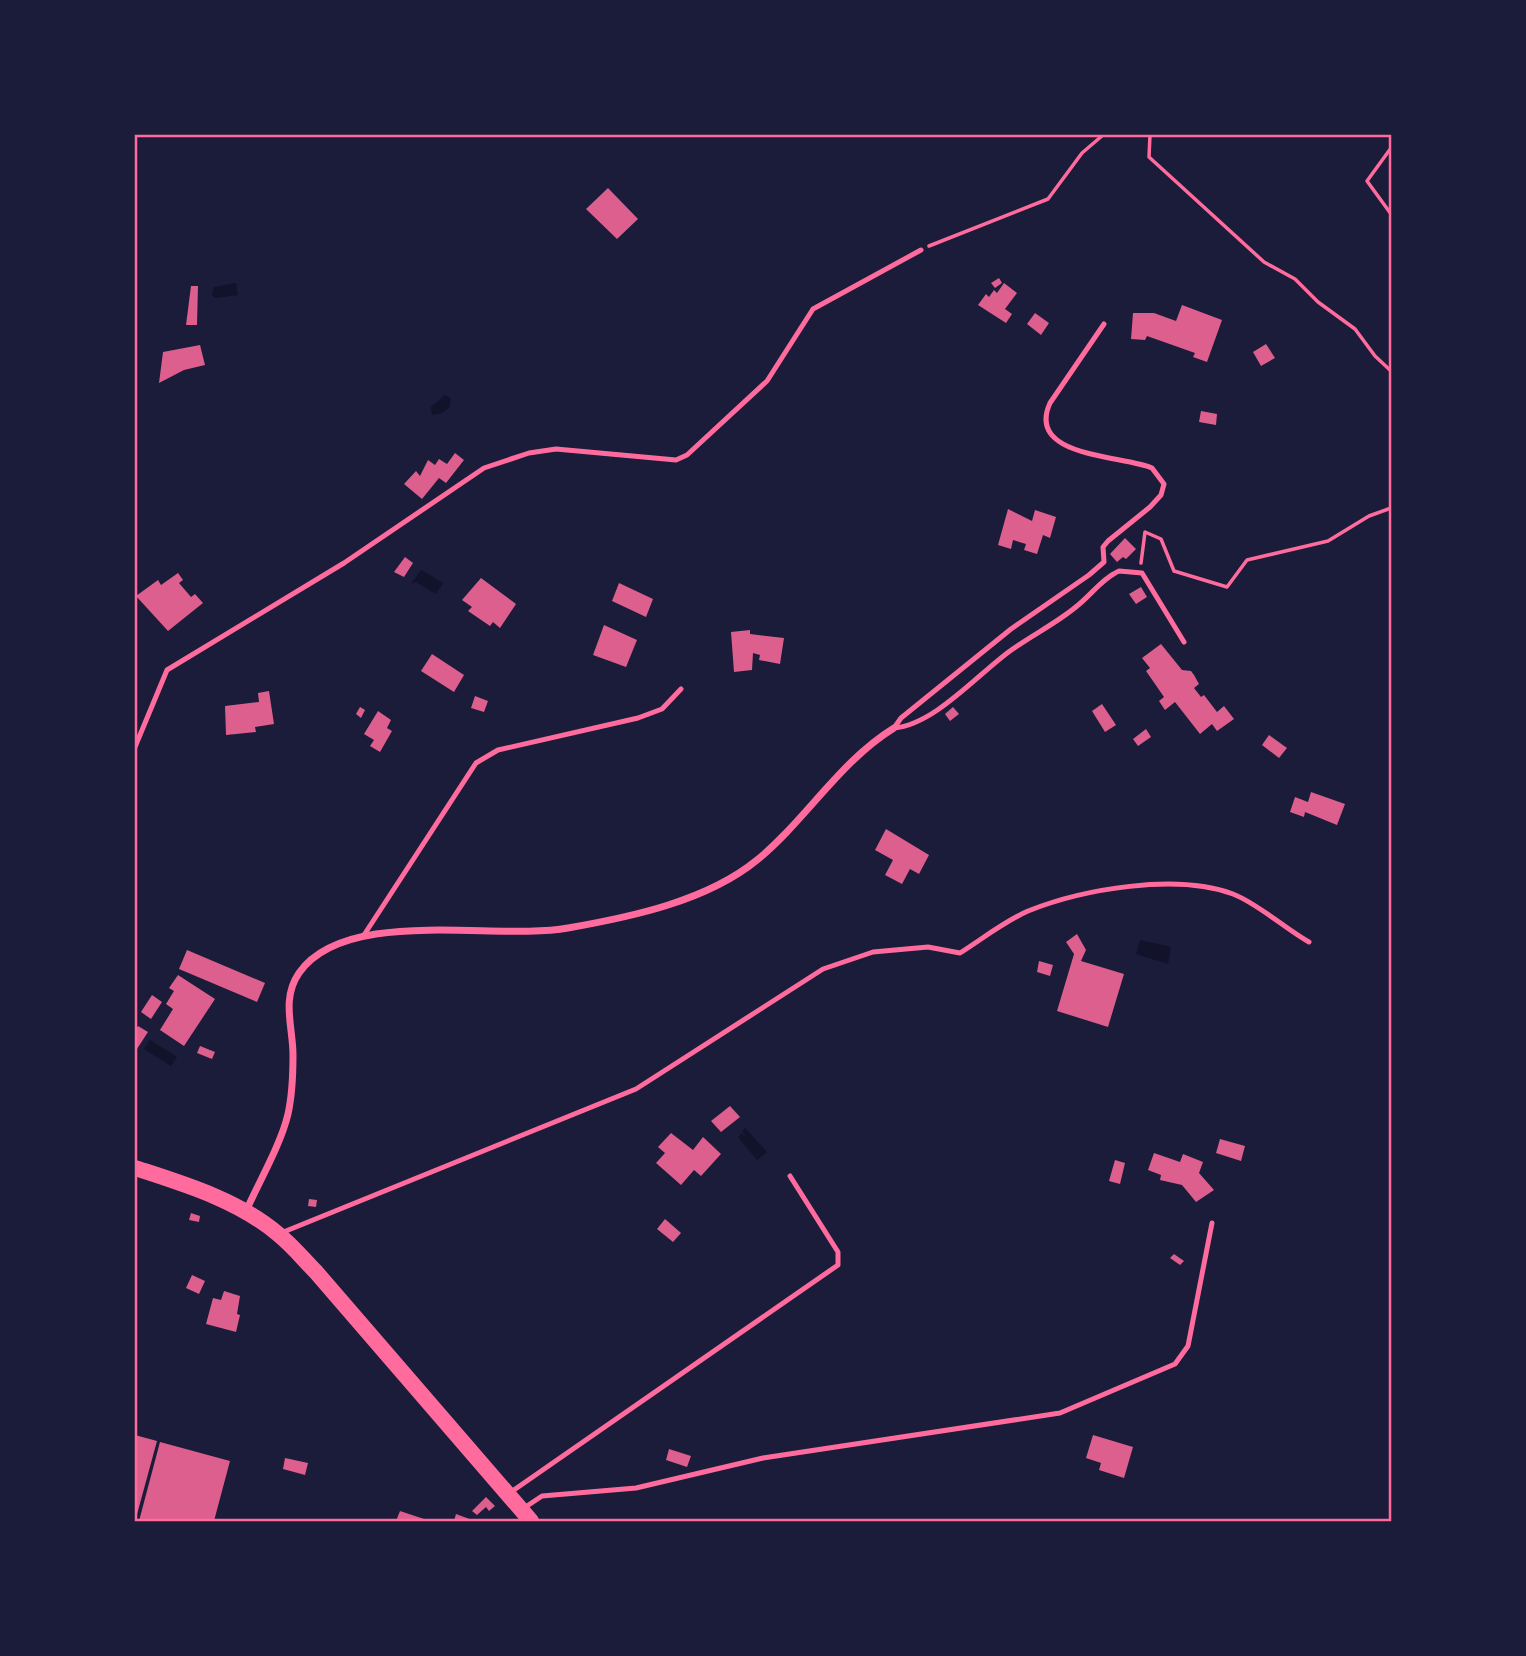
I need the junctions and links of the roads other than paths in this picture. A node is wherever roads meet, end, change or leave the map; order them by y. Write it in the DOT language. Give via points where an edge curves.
graph roads {
  1 [pos="921,250"];
  2 [pos="1104,324"];
  3 [pos="1184,642"];
  4 [pos="681,689"];
  5 [pos="894,728"];
  6 [pos="135,747"];
  7 [pos="364,935"];
  8 [pos="1309,942"];
  9 [pos="135,1168"];
  10 [pos="790,1177"];
  11 [pos="246,1212"];
  12 [pos="1212,1223"];
  13 [pos="278,1234"];
  14 [pos="508,1494"];
  15 [pos="527,1516"];
  1 -- 6 [label="lane" via="813,309 767,381 687,455 676,460 556,449 484,468 344,563 167,670"];
  2 -- 5 [label="lane" via="1050,403 1047,426 1051,436 1069,448 1152,468 1164,484 1161,495 1108,541 1103,547 1104,562 959,668"];
  3 -- 5 [label="lane" via="1140,572 1124,570 950,699 909,727"];
  4 -- 7 [label="lane" via="662,709 498,750 476,763"];
  5 -- 7 [label="street" via="858,756 758,859 716,885 646,909 566,928"];
  7 -- 11 [label="street" via="317,955 295,982 288,1000 293,1055 288,1114"];
  8 -- 13 [label="lane" via="1236,895 1212,887 1156,886 1090,892 1027,911 960,953 928,947 873,952 823,969 636,1089"];
  9 -- 11 [label="main road" via="190,1186"];
  10 -- 14 [label="lane" via="838,1252 838,1265"];
  11 -- 13 [label="main road"];
  12 -- 15 [label="lane" via="1188,1346 1175,1364 1060,1413 764,1458 636,1488 542,1496"];
  13 -- 14 [label="main road" via="317,1272"];
  14 -- 15 [label="main road"];
}
